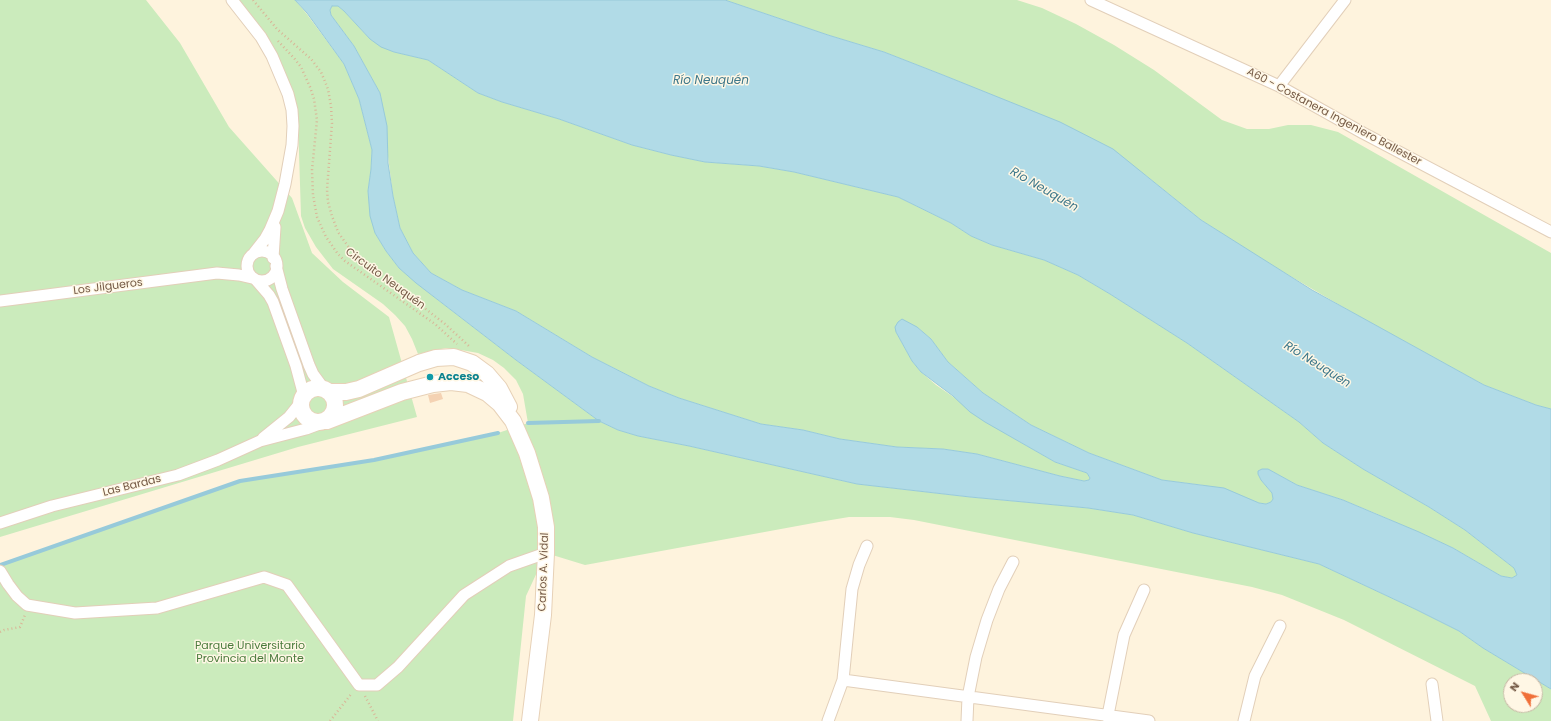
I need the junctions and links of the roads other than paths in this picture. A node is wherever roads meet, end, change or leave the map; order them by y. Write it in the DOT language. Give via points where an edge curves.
graph roads {
  1 [pos="232,0"];
  2 [pos="1091,0"];
  3 [pos="1345,0"];
  4 [pos="1279,86"];
  5 [pos="278,210"];
  6 [pos="1551,232"];
  7 [pos="252,255"];
  8 [pos="275,262"];
  9 [pos="217,273"];
  10 [pos="254,279"];
  11 [pos="0,301"];
  12 [pos="327,390"];
  13 [pos="302,399"];
  14 [pos="324,422"];
  15 [pos="516,427"];
  16 [pos="260,441"];
  17 [pos="0,523"];
  18 [pos="867,546"];
  19 [pos="546,552"];
  20 [pos="1012,562"];
  21 [pos="0,571"];
  22 [pos="1144,590"];
  23 [pos="1280,626"];
  24 [pos="843,680"];
  25 [pos="1432,684"];
  26 [pos="968,697"];
  27 [pos="1108,718"];
  28 [pos="530,721"];
  29 [pos="828,721"];
  30 [pos="967,721"];
  31 [pos="1149,721"];
  32 [pos="1244,721"];
  33 [pos="1437,721"];
  1 -- 5 [label="street" via="272,56 292,110 290,157"];
  2 -- 4 [label="street, A60 - Costanera Ingeniero Ballester"];
  3 -- 4 [label="street"];
  4 -- 6 [label="street, A60 - Costanera Ingeniero Ballester"];
  5 -- 7 [label="street, Los Jilgueros" via="266,239"];
  5 -- 8 [label="street" via="273,240"];
  7 -- 8 [label="street" via="266,252"];
  7 -- 9 [label="street, Los Jilgueros" via="233,268"];
  7 -- 10 [label="street" via="247,266 249,274"];
  8 -- 10 [label="street" via="270,279"];
  8 -- 12 [label="street" via="309,365 313,374"];
  9 -- 10 [label="street, Los Jilgueros"];
  9 -- 11 [label="street, Los Jilgueros"];
  10 -- 13 [label="street" via="269,294 273,302 296,366"];
  12 -- 13 [label="street" via="312,389"];
  12 -- 14 [label="street" via="333,396 336,407 331,417"];
  12 -- 15 [label="street" via="346,392 359,389 405,368 436,358 454,357 472,364 494,381 508,403"];
  13 -- 14 [label="street" via="302,413 306,418 316,423"];
  13 -- 16 [label="street, Las Bardas" via="290,417"];
  14 -- 15 [label="street" via="408,390 451,382 468,384 488,393 505,410"];
  14 -- 16 [label="street, Las Bardas"];
  15 -- 19 [label="street, Carlos A. Vidal" via="525,446 541,498 545,519"];
  16 -- 17 [label="street, Las Bardas" via="178,474 52,506"];
  18 -- 24 [label="street" via="852,589"];
  19 -- 21 [label="street" via="510,566 464,595 392,672 376,685 359,685 286,585 264,577 157,608 75,613 27,605 17,596"];
  19 -- 28 [label="street, Carlos A. Vidal" via="543,615"];
  20 -- 26 [label="street" via="987,620"];
  22 -- 27 [label="street" via="1124,635"];
  23 -- 32 [label="street" via="1255,676"];
  24 -- 26 [label="street"];
  24 -- 29 [label="street"];
  25 -- 33 [label="street"];
  26 -- 27 [label="street"];
  26 -- 30 [label="street"];
  27 -- 31 [label="street"];
}
